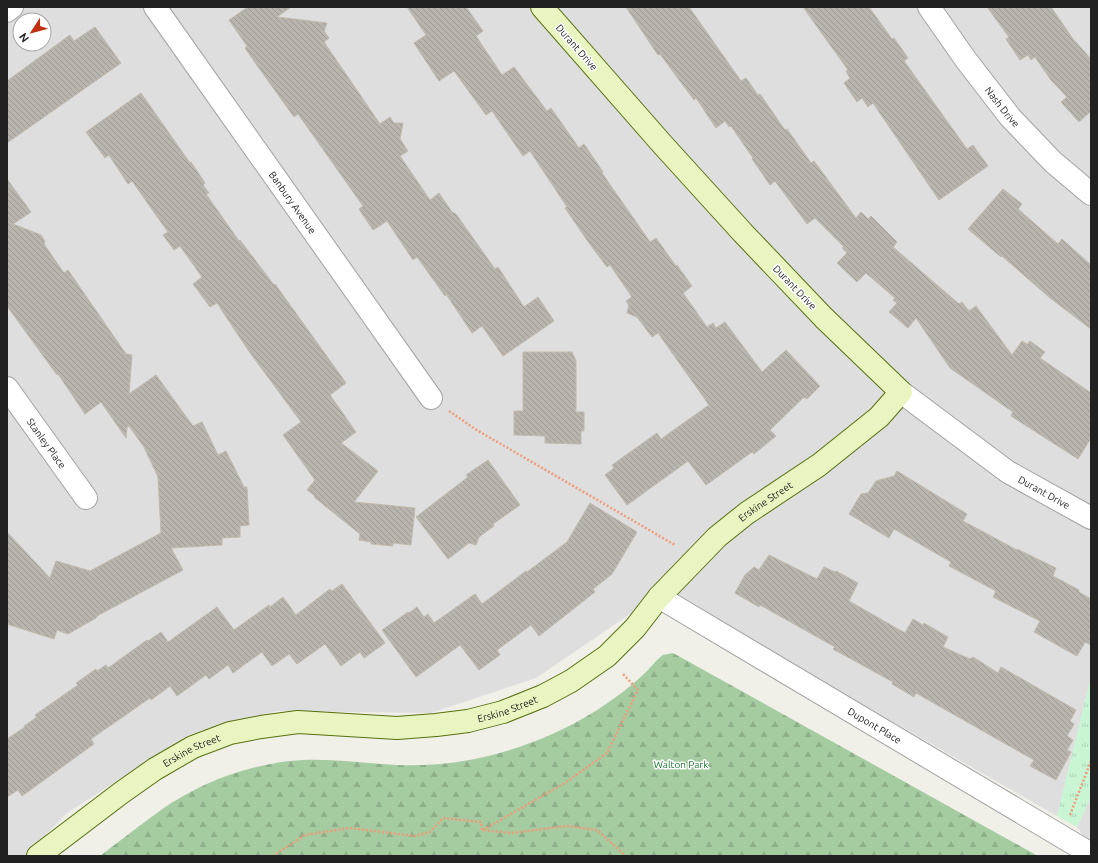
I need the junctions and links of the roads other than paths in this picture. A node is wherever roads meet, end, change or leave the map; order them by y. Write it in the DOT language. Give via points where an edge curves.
graph roads {
  1 [pos="12,7"];
  2 [pos="154,7"];
  3 [pos="542,7"];
  4 [pos="929,7"];
  5 [pos="7,11"];
  6 [pos="1091,194"];
  7 [pos="7,388"];
  8 [pos="901,392"];
  9 [pos="431,398"];
  10 [pos="86,498"];
  11 [pos="1091,518"];
  12 [pos="659,596"];
  13 [pos="1091,854"];
  14 [pos="38,856"];
  1 -- 5 [label="street"];
  2 -- 9 [label="street, Banbury Avenue"];
  3 -- 8 [label="street, Durant Drive" via="743,233 824,318"];
  4 -- 6 [label="street, Nash Drive" via="1010,117 1053,162"];
  7 -- 10 [label="street, Stanley Place"];
  8 -- 11 [label="street, Durant Drive" via="1008,472"];
  8 -- 12 [label="street, Erskine Street" via="879,417 820,465 747,513 717,537"];
  12 -- 13 [label="street, Dupont Place"];
  12 -- 14 [label="street, Erskine Street" via="635,628 607,656 571,681 543,696 503,712 468,721 436,725 396,728 298,722 230,733 193,747 155,769"];
}
